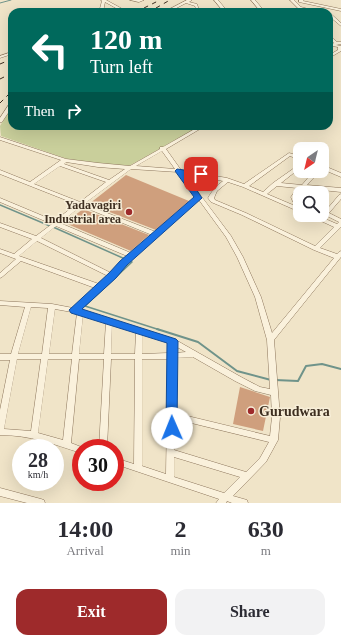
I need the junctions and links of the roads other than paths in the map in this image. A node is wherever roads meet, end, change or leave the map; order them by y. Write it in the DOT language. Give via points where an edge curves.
graph roads {
  1 [pos="132,0"];
  2 [pos="142,0"];
  3 [pos="190,0"];
  4 [pos="216,0"];
  5 [pos="253,0"];
  6 [pos="293,0"];
  7 [pos="301,0"];
  8 [pos="104,1"];
  9 [pos="186,2"];
  10 [pos="118,8"];
  11 [pos="175,8"];
  12 [pos="198,8"];
  13 [pos="223,8"];
  14 [pos="260,8"];
  15 [pos="300,8"];
  16 [pos="341,10"];
  17 [pos="333,18"];
  18 [pos="341,25"];
  19 [pos="333,44"];
  20 [pos="341,46"];
  21 [pos="333,55"];
  22 [pos="8,110"];
  23 [pos="0,121"];
  24 [pos="196,130"];
  25 [pos="0,138"];
  26 [pos="162,148"];
  27 [pos="293,155"];
  28 [pos="63,162"];
  29 [pos="129,168"];
  30 [pos="329,170"];
  31 [pos="179,171"];
  32 [pos="293,171"];
  33 [pos="0,172"];
  34 [pos="341,175"];
  35 [pos="310,178"];
  36 [pos="227,180"];
  37 [pos="110,182"];
  38 [pos="30,184"];
  39 [pos="275,184"];
  40 [pos="245,186"];
  41 [pos="293,186"];
  42 [pos="303,186"];
  43 [pos="341,190"];
  44 [pos="329,191"];
  45 [pos="263,194"];
  46 [pos="341,196"];
  47 [pos="0,200"];
  48 [pos="200,200"];
  49 [pos="212,200"];
  50 [pos="80,204"];
  51 [pos="293,207"];
  52 [pos="329,209"];
  53 [pos="329,217"];
  54 [pos="329,221"];
  55 [pos="55,224"];
  56 [pos="340,224"];
  57 [pos="0,225"];
  58 [pos="156,234"];
  59 [pos="37,239"];
  60 [pos="316,249"];
  61 [pos="0,251"];
  62 [pos="339,255"];
  63 [pos="18,257"];
  64 [pos="131,257"];
  65 [pos="0,276"];
  66 [pos="112,276"];
  67 [pos="100,287"];
  68 [pos="0,303"];
  69 [pos="29,304"];
  70 [pos="52,306"];
  71 [pos="77,310"];
  72 [pos="109,321"];
  73 [pos="139,331"];
  74 [pos="270,340"];
  75 [pos="172,341"];
  76 [pos="195,354"];
  77 [pos="76,356"];
  78 [pos="107,356"];
  79 [pos="139,356"];
  80 [pos="172,356"];
  81 [pos="0,357"];
  82 [pos="14,357"];
  83 [pos="44,357"];
  84 [pos="274,389"];
  85 [pos="171,415"];
  86 [pos="0,431"];
  87 [pos="34,434"];
  88 [pos="102,439"];
  89 [pos="274,440"];
  90 [pos="67,445"];
  91 [pos="72,447"];
  92 [pos="172,452"];
  93 [pos="124,464"];
  94 [pos="138,468"];
  95 [pos="247,476"];
  96 [pos="170,479"];
  97 [pos="0,492"];
  98 [pos="222,500"];
  99 [pos="41,503"];
  100 [pos="244,503"];
  1 -- 2 [label="street"];
  3 -- 9 [label="street"];
  4 -- 13 [label="street"];
  5 -- 14 [label="street"];
  6 -- 7 [label="street"];
  6 -- 15 [label="street"];
  7 -- 16 [label="street"];
  8 -- 10 [label="street"];
  9 -- 11 [label="street"];
  9 -- 12 [label="street"];
  17 -- 18 [label="street"];
  19 -- 20 [label="street"];
  20 -- 21 [label="street" via="338,53"];
  22 -- 23 [label="street"];
  24 -- 26 [label="street"];
  25 -- 28 [label="street"];
  26 -- 29 [label="street"];
  26 -- 31 [label="street"];
  27 -- 40 [label="street" via="289,154"];
  28 -- 29 [label="street"];
  28 -- 37 [label="street"];
  28 -- 38 [label="street"];
  29 -- 31 [label="street"];
  29 -- 37 [label="street"];
  30 -- 34 [label="street"];
  31 -- 36 [label="street"];
  31 -- 48 [label="street"];
  32 -- 39 [label="street"];
  33 -- 38 [label="street"];
  35 -- 42 [label="street"];
  36 -- 40 [label="street"];
  36 -- 49 [label="street" via="216,189"];
  37 -- 50 [label="street"];
  38 -- 50 [label="street"];
  39 -- 41 [label="street"];
  39 -- 45 [label="street"];
  40 -- 45 [label="street"];
  43 -- 44 [label="street"];
  45 -- 51 [label="street"];
  46 -- 52 [label="street"];
  47 -- 55 [label="street"];
  48 -- 49 [label="street"];
  48 -- 58 [label="street"];
  48 -- 74 [label="street" via="229,237 240,257 258,297"];
  49 -- 60 [label="street"];
  50 -- 55 [label="street"];
  50 -- 58 [label="street"];
  53 -- 56 [label="street"];
  54 -- 56 [label="street"];
  55 -- 59 [label="street"];
  55 -- 64 [label="street"];
  56 -- 60 [label="street"];
  57 -- 59 [label="street"];
  58 -- 64 [label="street"];
  59 -- 63 [label="street"];
  59 -- 66 [label="street"];
  60 -- 62 [label="street"];
  61 -- 63 [label="street"];
  62 -- 74 [label="street"];
  63 -- 65 [label="street"];
  63 -- 67 [label="street"];
  64 -- 66 [label="street"];
  66 -- 67 [label="street"];
  67 -- 71 [label="street"];
  68 -- 69 [label="street"];
  69 -- 70 [label="street"];
  69 -- 82 [label="street"];
  70 -- 71 [label="street"];
  70 -- 83 [label="street"];
  71 -- 72 [label="street"];
  71 -- 77 [label="street"];
  72 -- 73 [label="street"];
  72 -- 78 [label="street"];
  73 -- 75 [label="street"];
  73 -- 79 [label="street"];
  74 -- 84 [label="street"];
  75 -- 76 [label="street"];
  75 -- 80 [label="street"];
  76 -- 80 [label="street"];
  76 -- 84 [label="street" via="252,386"];
  77 -- 78 [label="street"];
  77 -- 83 [label="street"];
  77 -- 90 [label="street"];
  78 -- 79 [label="street"];
  78 -- 88 [label="street"];
  79 -- 80 [label="street"];
  79 -- 94 [label="street"];
  80 -- 85 [label="street"];
  81 -- 82 [label="street"];
  82 -- 83 [label="street"];
  82 -- 86 [label="street"];
  83 -- 87 [label="street"];
  84 -- 89 [label="street"];
  85 -- 89 [label="street"];
  85 -- 92 [label="street"];
  86 -- 87 [label="street"];
  87 -- 90 [label="street"];
  89 -- 95 [label="street" via="263,460"];
  90 -- 91 [label="street"];
  92 -- 95 [label="street"];
  92 -- 96 [label="street"];
  93 -- 94 [label="street"];
  94 -- 96 [label="street"];
  95 -- 98 [label="street"];
  96 -- 98 [label="street"];
  97 -- 99 [label="street"];
  98 -- 100 [label="street"];
}
